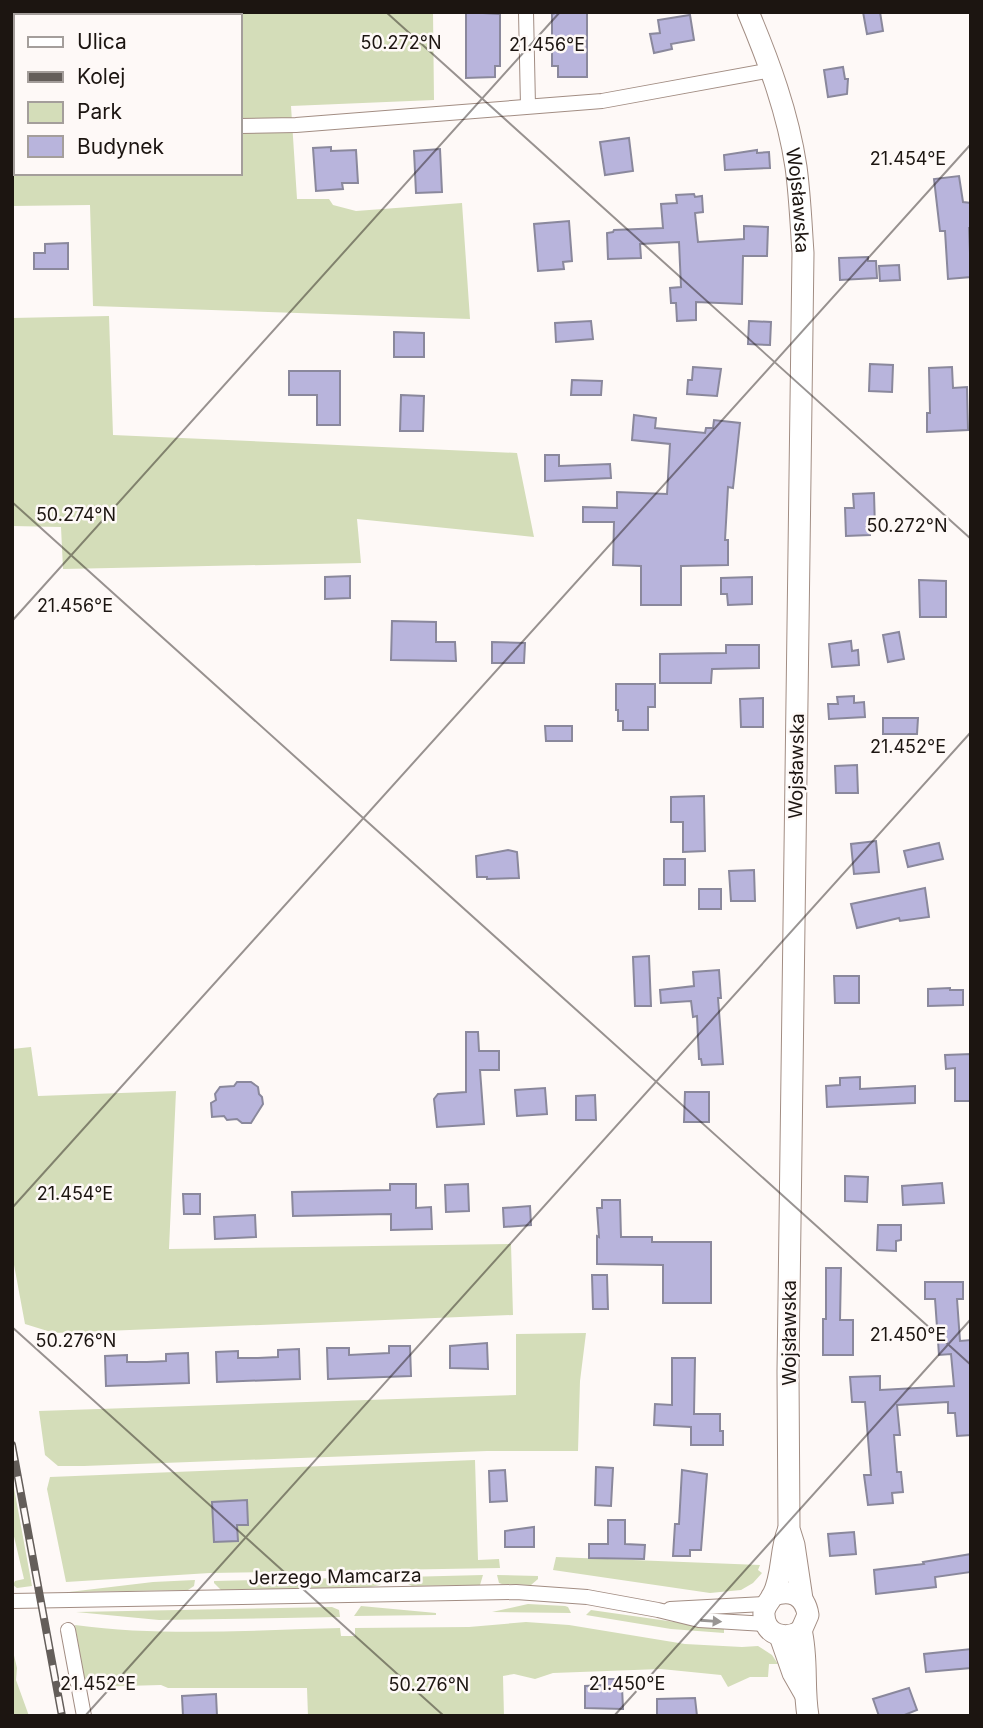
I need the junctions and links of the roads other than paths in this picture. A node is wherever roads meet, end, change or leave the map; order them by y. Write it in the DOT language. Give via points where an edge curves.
graph roads {
  1 [pos="526,12"];
  2 [pos="748,12"];
  3 [pos="771,69"];
  4 [pos="528,106"];
  5 [pos="242,126"];
  6 [pos="789,1529"];
  7 [pos="802,1599"];
  8 [pos="12,1601"];
  9 [pos="771,1615"];
  10 [pos="68,1630"];
  11 [pos="801,1630"];
  12 [pos="804,1694"];
  13 [pos="84,1716"];
  14 [pos="808,1716"];
  1 -- 4 [label="street"];
  2 -- 3 [label="street, Wojsławska"];
  3 -- 4 [label="street" via="602,101"];
  3 -- 6 [label="street, Wojsławska" via="796,164 803,253"];
  4 -- 5 [label="street"];
  6 -- 7 [label="street, Wojsławska"];
  6 -- 9 [label="street, Wojsławska"];
  7 -- 9 [label="street" via="781,1593"];
  7 -- 11 [label="street" via="808,1615"];
  8 -- 9 [label="street, Jerzego Mamcarza" via="516,1592 658,1610"];
  9 -- 11 [label="street" via="793,1635"];
  9 -- 12 [label="street"];
  10 -- 13 [label="street"];
  11 -- 12 [label="street"];
  12 -- 14 [label="street"];
}
